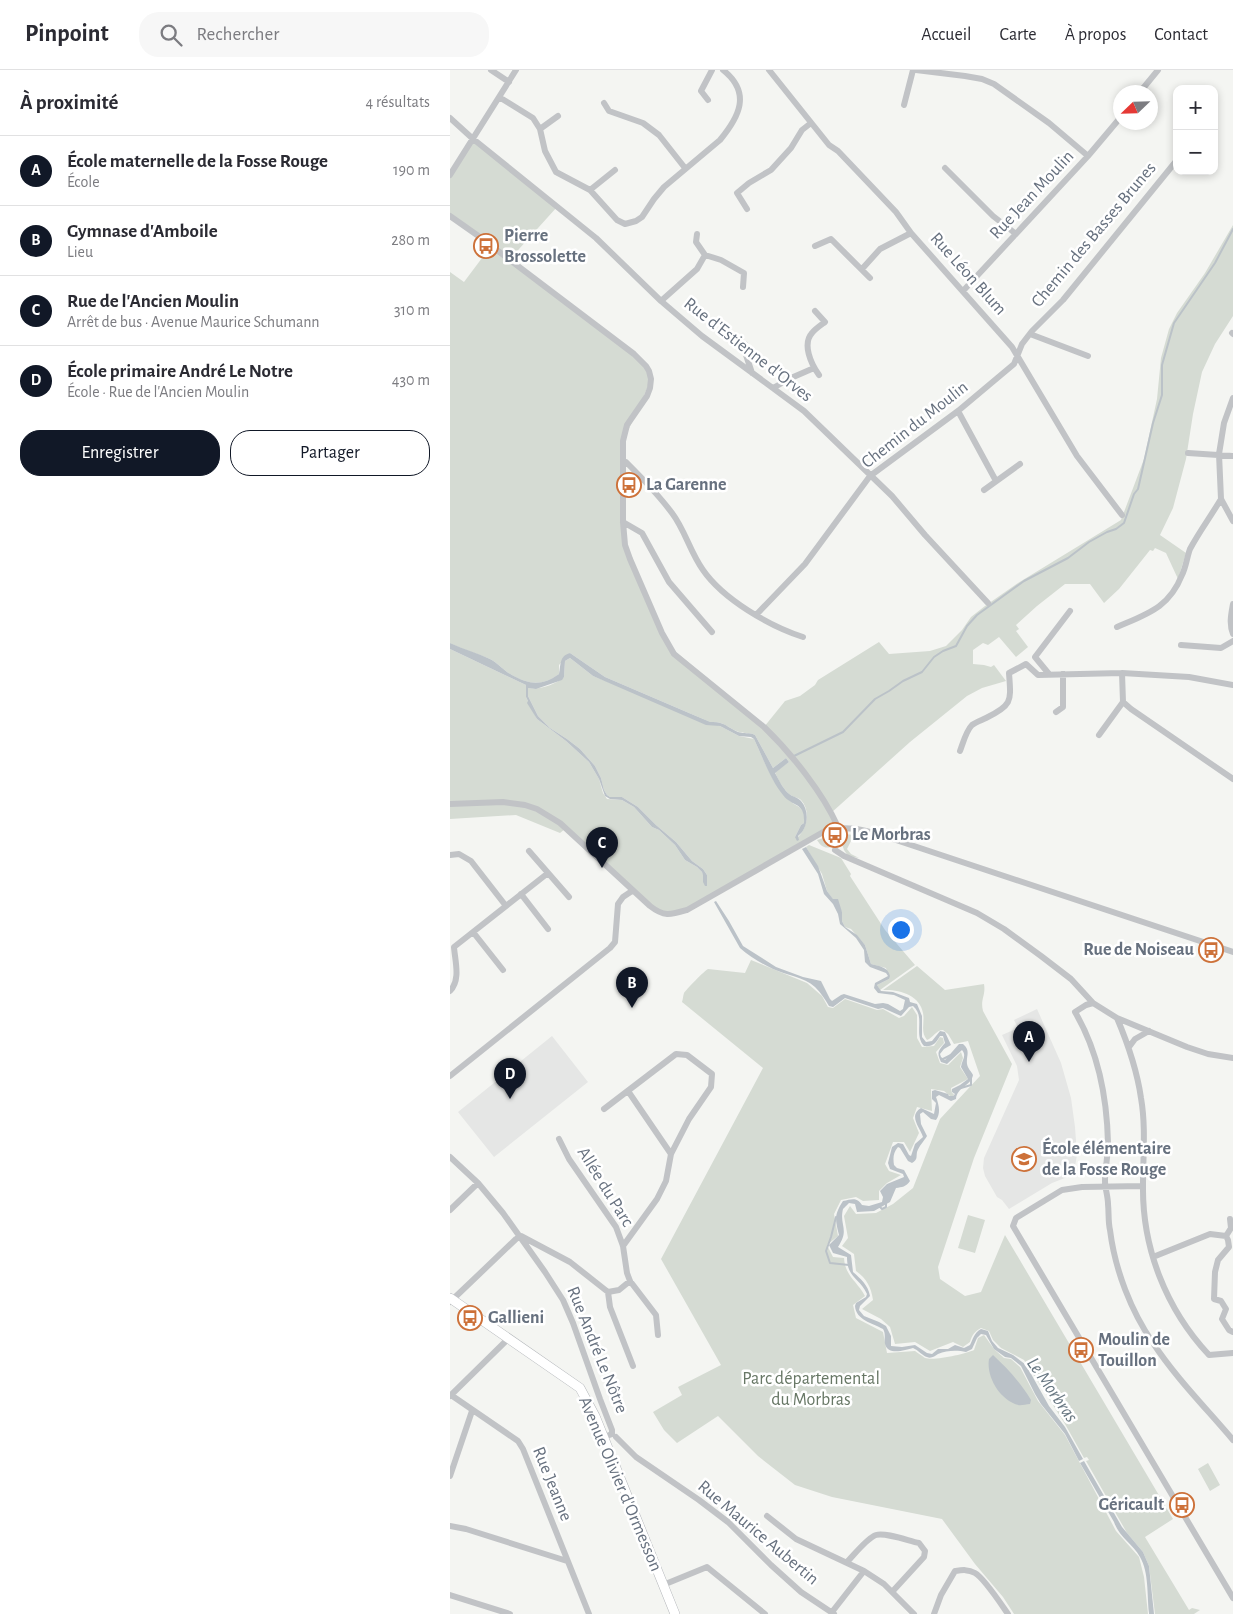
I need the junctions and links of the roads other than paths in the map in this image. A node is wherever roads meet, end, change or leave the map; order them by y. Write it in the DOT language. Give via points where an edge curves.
graph roads {
  1 [pos="491,70"];
  2 [pos="516,70"];
  3 [pos="712,70"];
  4 [pos="723,70"];
  5 [pos="769,70"];
  6 [pos="915,70"];
  7 [pos="920,70"];
  8 [pos="1158,70"];
  9 [pos="509,82"];
  10 [pos="1146,85"];
  11 [pos="499,97"];
  12 [pos="708,100"];
  13 [pos="604,103"];
  14 [pos="904,105"];
  15 [pos="558,116"];
  16 [pos="450,118"];
  17 [pos="811,123"];
  18 [pos="1113,126"];
  19 [pos="540,129"];
  20 [pos="472,138"];
  21 [pos="1088,156"];
  22 [pos="1173,165"];
  23 [pos="686,168"];
  24 [pos="945,168"];
  25 [pos="615,170"];
  26 [pos="450,175"];
  27 [pos="590,190"];
  28 [pos="747,209"];
  29 [pos="450,216"];
  30 [pos="911,233"];
  31 [pos="697,234"];
  32 [pos="1016,234"];
  33 [pos="815,246"];
  34 [pos="705,255"];
  35 [pos="862,269"];
  36 [pos="870,278"];
  37 [pos="742,287"];
  38 [pos="964,291"];
  39 [pos="661,301"];
  40 [pos="815,311"];
  41 [pos="1030,334"];
  42 [pos="745,344"];
  43 [pos="1018,355"];
  44 [pos="1088,356"];
  45 [pos="814,368"];
  46 [pos="752,373"];
  47 [pos="819,375"];
  48 [pos="773,388"];
  49 [pos="1233,398"];
  50 [pos="958,411"];
  51 [pos="1188,453"];
  52 [pos="1219,454"];
  53 [pos="1233,456"];
  54 [pos="623,461"];
  55 [pos="1020,464"];
  56 [pos="870,476"];
  57 [pos="996,481"];
  58 [pos="984,490"];
  59 [pos="1222,499"];
  60 [pos="1122,514"];
  61 [pos="1233,521"];
  62 [pos="623,522"];
  63 [pos="988,603"];
  64 [pos="1233,604"];
  65 [pos="1070,611"];
  66 [pos="756,615"];
  67 [pos="1117,626"];
  68 [pos="712,632"];
  69 [pos="1233,634"];
  70 [pos="803,637"];
  71 [pos="1233,641"];
  72 [pos="1181,645"];
  73 [pos="1035,657"];
  74 [pos="1026,664"];
  75 [pos="1122,673"];
  76 [pos="1049,674"];
  77 [pos="1063,674"];
  78 [pos="1233,685"];
  79 [pos="1123,702"];
  80 [pos="1056,712"];
  81 [pos="1099,735"];
  82 [pos="960,751"];
  83 [pos="1233,779"];
  84 [pos="450,804"];
  85 [pos="838,828"];
  86 [pos="529,850"];
  87 [pos="835,850"];
  88 [pos="450,855"];
  89 [pos="548,873"];
  90 [pos="632,890"];
  91 [pos="521,894"];
  92 [pos="569,897"];
  93 [pos="506,906"];
  94 [pos="548,929"];
  95 [pos="473,932"];
  96 [pos="1233,952"];
  97 [pos="503,970"];
  98 [pos="450,991"];
  99 [pos="1093,1003"];
  100 [pos="1117,1018"];
  101 [pos="1149,1031"];
  102 [pos="1129,1047"];
  103 [pos="1233,1058"];
  104 [pos="450,1076"];
  105 [pos="628,1091"];
  106 [pos="604,1109"];
  107 [pos="559,1139"];
  108 [pos="671,1154"];
  109 [pos="450,1157"];
  110 [pos="478,1184"];
  111 [pos="1142,1186"];
  112 [pos="1106,1187"];
  113 [pos="450,1210"];
  114 [pos="1230,1219"];
  115 [pos="521,1236"];
  116 [pos="1226,1236"];
  117 [pos="622,1246"];
  118 [pos="1153,1257"];
  119 [pos="630,1281"];
  120 [pos="608,1292"];
  121 [pos="451,1300"];
  122 [pos="1233,1332"];
  123 [pos="658,1336"];
  124 [pos="508,1339"];
  125 [pos="1233,1353"];
  126 [pos="633,1366"];
  127 [pos="450,1396"];
  128 [pos="472,1411"];
  129 [pos="604,1437"];
  130 [pos="616,1437"];
  131 [pos="1233,1440"];
  132 [pos="450,1476"];
  133 [pos="767,1516"];
  134 [pos="450,1526"];
  135 [pos="567,1561"];
  136 [pos="847,1562"];
  137 [pos="864,1571"];
  138 [pos="663,1585"];
  139 [pos="892,1592"];
  140 [pos="450,1595"];
  141 [pos="1233,1598"];
  142 [pos="833,1613"];
  143 [pos="510,1614"];
  144 [pos="589,1614"];
  145 [pos="675,1614"];
  146 [pos="765,1614"];
  147 [pos="914,1614"];
  148 [pos="934,1614"];
  149 [pos="1008,1614"];
  1 -- 9 [label="street"];
  2 -- 9 [label="street"];
  3 -- 12 [label="street" via="701,91"];
  4 -- 23 [label="street" via="740,92 739,109 720,140"];
  5 -- 17 [label="street, Rue Léon Blum"];
  6 -- 7 [label="street"];
  6 -- 14 [label="street"];
  7 -- 21 [label="street" via="982,79 994,84"];
  8 -- 10 [label="street"];
  9 -- 11 [label="street"];
  11 -- 19 [label="street" via="533,118"];
  11 -- 20 [label="street"];
  13 -- 23 [label="street" via="609,111 643,123"];
  15 -- 19 [label="street"];
  16 -- 20 [label="street, Rue d'Estienne d'Orves"];
  17 -- 28 [label="street" via="771,170 737,193"];
  17 -- 30 [label="street, Rue Léon Blum" via="896,212"];
  18 -- 21 [label="street, Rue Jean Moulin"];
  19 -- 27 [label="street" via="544,151 556,172"];
  20 -- 26 [label="street"];
  20 -- 39 [label="street, Rue d'Estienne d'Orves" via="596,238"];
  21 -- 32 [label="street, Rue Jean Moulin"];
  22 -- 41 [label="street, Chemin des Basses Brunes" via="1063,300"];
  23 -- 27 [label="street" via="664,186 642,217 625,224 617,220"];
  24 -- 32 [label="street"];
  25 -- 27 [label="street"];
  29 -- 54 [label="street" via="646,366 650,388 627,426"];
  30 -- 35 [label="street" via="880,249"];
  30 -- 38 [label="street, Rue Léon Blum"];
  31 -- 34 [label="street" via="696,242"];
  32 -- 38 [label="street, Rue Jean Moulin"];
  33 -- 35 [label="street" via="831,238"];
  34 -- 37 [label="street" via="722,260 744,273"];
  34 -- 39 [label="street" via="696,269"];
  35 -- 36 [label="street"];
  38 -- 43 [label="street, Rue Léon Blum"];
  39 -- 46 [label="street, Rue d'Estienne d'Orves"];
  40 -- 45 [label="street" via="825,322 808,341"];
  41 -- 43 [label="street, Chemin des Basses Brunes"];
  41 -- 44 [label="street"];
  42 -- 46 [label="street"];
  43 -- 50 [label="street, Chemin du Moulin" via="1014,364"];
  43 -- 60 [label="street, Rue Léon Blum" via="1077,456"];
  45 -- 47 [label="street"];
  45 -- 48 [label="street"];
  46 -- 48 [label="street, Rue d'Estienne d'Orves"];
  48 -- 56 [label="street, Rue d'Estienne d'Orves" via="804,411"];
  49 -- 52 [label="street" via="1224,423"];
  50 -- 56 [label="street, Chemin du Moulin"];
  50 -- 57 [label="street"];
  51 -- 52 [label="street"];
  52 -- 53 [label="street"];
  52 -- 59 [label="street"];
  54 -- 62 [label="street"];
  54 -- 66 [label="street" via="657,493 674,515 703,570 727,595"];
  55 -- 57 [label="street"];
  56 -- 63 [label="street, Rue d'Estienne d'Orves" via="892,496"];
  56 -- 66 [label="street, Chemin du Moulin" via="805,564"];
  57 -- 58 [label="street"];
  59 -- 61 [label="street"];
  59 -- 67 [label="street" via="1195,540 1177,587 1166,601 1153,611"];
  62 -- 68 [label="street" via="642,533 669,582"];
  62 -- 85 [label="street" via="630,559 674,654 776,739 824,801"];
  64 -- 69 [label="street" via="1230,619"];
  65 -- 73 [label="street"];
  66 -- 70 [label="street" via="783,631"];
  71 -- 72 [label="street" via="1221,648"];
  73 -- 74 [label="street"];
  73 -- 76 [label="street"];
  74 -- 76 [label="street" via="1038,675"];
  74 -- 82 [label="street" via="1009,674 1008,704 973,724"];
  75 -- 77 [label="street"];
  75 -- 78 [label="street" via="1189,677"];
  75 -- 79 [label="street"];
  76 -- 77 [label="street"];
  77 -- 80 [label="street" via="1063,707"];
  79 -- 81 [label="street"];
  79 -- 83 [label="street"];
  84 -- 90 [label="street" via="503,802 537,809 560,823"];
  85 -- 90 [label="street" via="825,831 676,914 658,912"];
  85 -- 96 [label="street" via="864,830 890,838"];
  86 -- 89 [label="street"];
  87 -- 99 [label="street" via="977,913 1004,929 1071,979"];
  88 -- 93 [label="street" via="459,854 471,861"];
  89 -- 91 [label="street"];
  89 -- 92 [label="street"];
  90 -- 104 [label="street" via="618,904 615,942 610,948"];
  91 -- 93 [label="street"];
  91 -- 94 [label="street"];
  93 -- 95 [label="street"];
  95 -- 97 [label="street"];
  95 -- 98 [label="street" via="454,947 456,984"];
  99 -- 100 [label="street"];
  99 -- 112 [label="street" via="1075,1012 1102,1085 1107,1115"];
  100 -- 101 [label="street"];
  100 -- 102 [label="street"];
  101 -- 102 [label="street"];
  101 -- 103 [label="street" via="1208,1054"];
  102 -- 111 [label="street" via="1141,1099 1144,1132"];
  105 -- 106 [label="street"];
  105 -- 108 [label="street"];
  105 -- 108 [label="street" via="676,1054 687,1055 712,1074 711,1087"];
  107 -- 117 [label="street, Allée du Parc" via="616,1227"];
  108 -- 117 [label="street" via="666,1181 657,1200"];
  109 -- 110 [label="street, Rue André Le Nôtre"];
  110 -- 113 [label="street"];
  110 -- 115 [label="street, Rue André Le Nôtre"];
  111 -- 112 [label="street"];
  111 -- 118 [label="street"];
  112 -- 131 [label="street" via="1115,1258 1137,1315 1161,1354"];
  112 -- 141 [label="street" via="1062,1190 1016,1218 1013,1226"];
  114 -- 116 [label="street" via="1231,1228"];
  115 -- 120 [label="street" via="570,1262"];
  115 -- 121 [label="street"];
  115 -- 129 [label="street, Rue André Le Nôtre" via="563,1300 573,1323 612,1430 612,1434"];
  116 -- 118 [label="street" via="1210,1234"];
  116 -- 122 [label="street" via="1229,1248 1218,1260 1214,1299 1221,1301 1226,1309 1222,1319"];
  117 -- 119 [label="street, Allée du Parc"];
  118 -- 125 [label="street" via="1169,1298 1198,1343 1209,1355"];
  119 -- 120 [label="street" via="619,1290"];
  119 -- 123 [label="street, Allée du Parc" via="656,1315"];
  120 -- 126 [label="street" via="610,1307"];
  121 -- 124 [label="main road, Avenue Olivier d'Ormesson"];
  124 -- 127 [label="street"];
  124 -- 129 [label="main road, Avenue Olivier d'Ormesson" via="580,1388"];
  127 -- 128 [label="street, Rue Jeanne"];
  128 -- 132 [label="street"];
  128 -- 135 [label="street, Rue Jeanne" via="518,1441"];
  129 -- 138 [label="main road, Avenue Olivier d'Ormesson"];
  130 -- 142 [label="street, Rue Maurice Aubertin" via="636,1457 728,1522 801,1592"];
  133 -- 136 [label="street" via="796,1539"];
  134 -- 135 [label="street" via="466,1528"];
  135 -- 144 [label="street, Rue Jeanne"];
  136 -- 137 [label="street"];
  136 -- 139 [label="street" via="876,1535 919,1543 925,1551 924,1557"];
  137 -- 139 [label="street"];
  137 -- 142 [label="street"];
  138 -- 145 [label="main road, Avenue Olivier d'Ormesson"];
  138 -- 146 [label="street" via="707,1567"];
  139 -- 147 [label="street"];
  140 -- 143 [label="street"];
  148 -- 149 [label="street" via="955,1572 965,1570 976,1573"];
}
